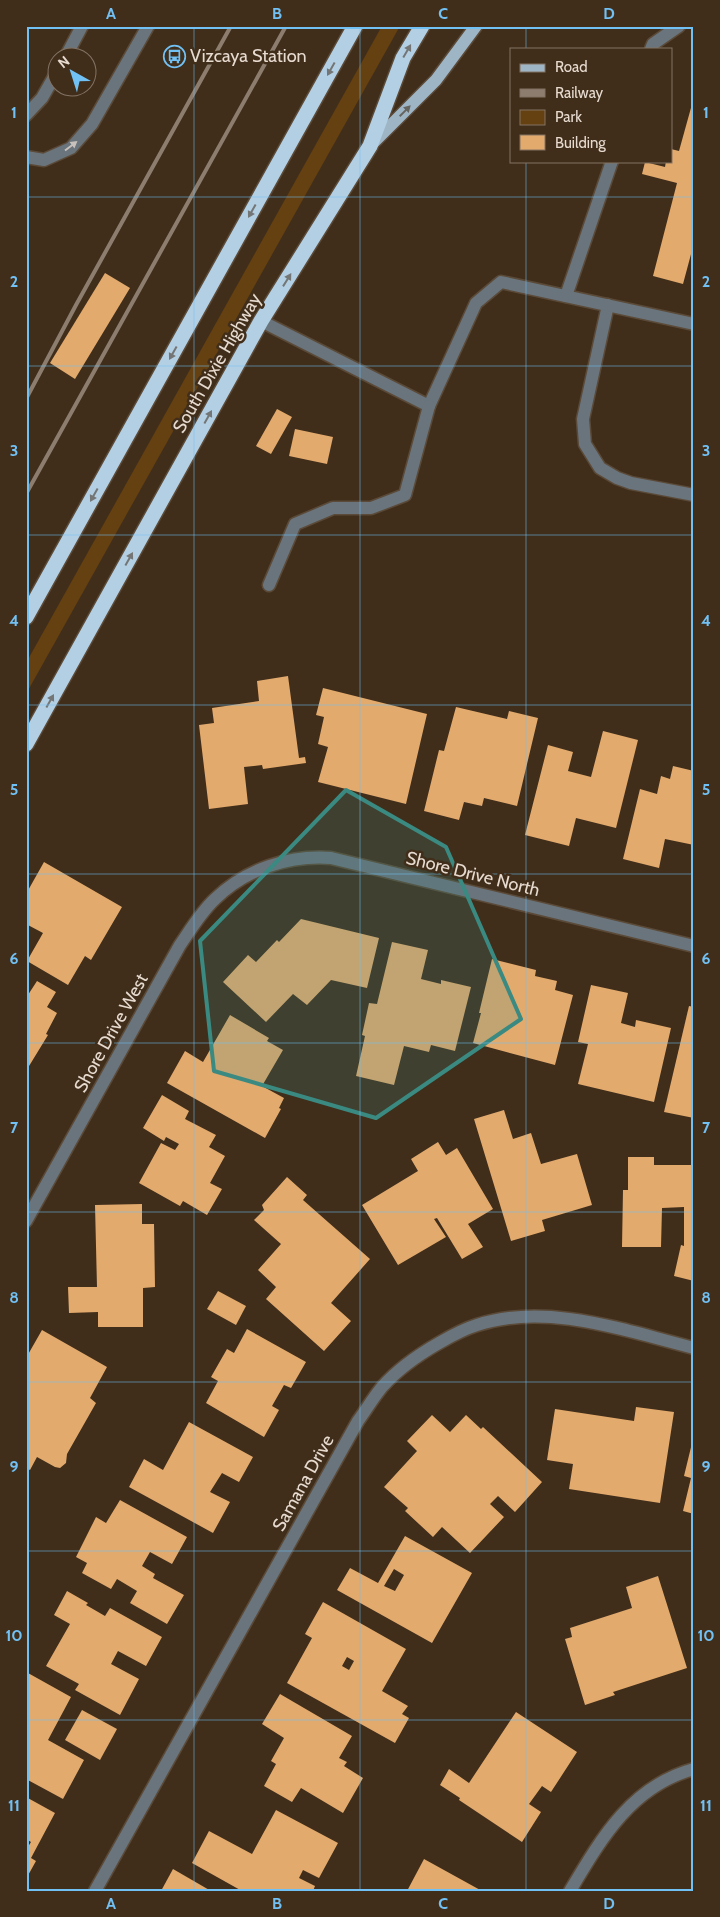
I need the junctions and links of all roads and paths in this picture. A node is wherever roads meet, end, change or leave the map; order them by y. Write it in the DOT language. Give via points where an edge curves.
graph roads {
  1 [pos="82,26"];
  2 [pos="148,26"];
  3 [pos="355,26"];
  4 [pos="422,26"];
  5 [pos="476,26"];
  6 [pos="679,26"];
  7 [pos="70,48"];
  8 [pos="651,48"];
  9 [pos="48,88"];
  10 [pos="26,115"];
  11 [pos="370,146"];
  12 [pos="26,156"];
  13 [pos="612,162"];
  14 [pos="566,296"];
  15 [pos="608,304"];
  16 [pos="261,321"];
  17 [pos="694,324"];
  18 [pos="429,406"];
  19 [pos="694,495"];
  20 [pos="268,585"];
  21 [pos="26,617"];
  22 [pos="26,744"];
  23 [pos="245,877"];
  24 [pos="694,946"];
  25 [pos="26,1221"];
  26 [pos="694,1348"];
  27 [pos="694,1769"];
  28 [pos="95,1891"];
  29 [pos="570,1891"];
  1 -- 7 [label="street"];
  12 -- 2 [label="street, one-way" via="44,160 71,148 92,124"];
  3 -- 21 [label="highway, one-way"];
  11 -- 4 [label="highway, one-way" via="403,58"];
  11 -- 5 [label="main road, South Dixie Highway, one-way" via="436,80"];
  6 -- 8 [label="street"];
  9 -- 10 [label="street"];
  16 -- 11 [label="highway, South Dixie Highway, one-way"];
  13 -- 14 [label="street"];
  14 -- 15 [label="street"];
  14 -- 18 [label="street" via="501,282 476,303"];
  15 -- 17 [label="street"];
  15 -- 19 [label="street" via="583,419 585,444 600,468 617,478"];
  16 -- 18 [label="street"];
  22 -- 16 [label="highway, South Dixie Highway, one-way"];
  18 -- 20 [label="street" via="405,495 371,508 333,508 295,524"];
  23 -- 24 [label="street, Shore Drive North" via="293,859 331,858"];
  23 -- 25 [label="street, Shore Drive West" via="214,900 180,945"];
  26 -- 28 [label="street, Samana Drive" via="570,1320 538,1317 505,1319 477,1325 451,1336 402,1368 382,1387 358,1421"];
  27 -- 29 [label="street" via="669,1778 636,1800 605,1835"];
}
